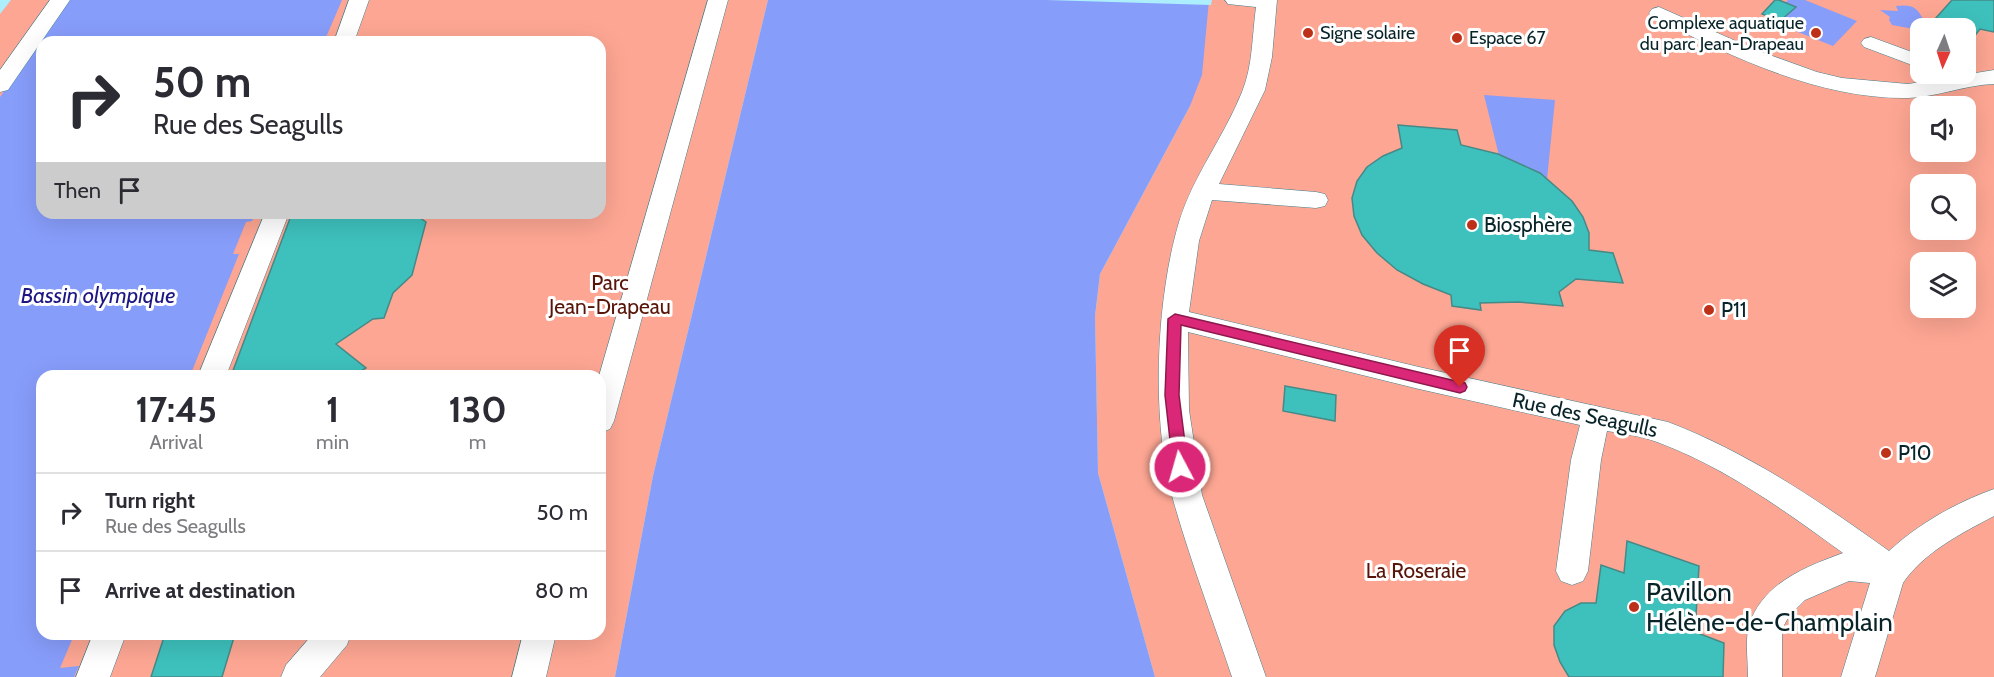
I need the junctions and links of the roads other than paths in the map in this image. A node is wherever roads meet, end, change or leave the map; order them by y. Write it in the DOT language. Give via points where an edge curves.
graph roads {
  1 [pos="60,0"];
  2 [pos="359,0"];
  3 [pos="718,0"];
  4 [pos="1235,0"];
  5 [pos="1258,1"];
  6 [pos="1659,13"];
  7 [pos="346,36"];
  8 [pos="1870,43"];
  9 [pos="1910,58"];
  10 [pos="1976,69"];
  11 [pos="1994,76"];
  12 [pos="1976,77"];
  13 [pos="0,84"];
  14 [pos="1930,84"];
  15 [pos="1204,191"];
  16 [pos="1316,200"];
  17 [pos="275,219"];
  18 [pos="1175,319"];
  19 [pos="214,370"];
  20 [pos="606,400"];
  21 [pos="1596,417"];
  22 [pos="1994,502"];
  23 [pos="1572,571"];
  24 [pos="1892,571"];
  25 [pos="108,640"];
  26 [pos="329,640"];
  27 [pos="538,640"];
  28 [pos="93,677"];
  29 [pos="298,677"];
  30 [pos="529,677"];
  31 [pos="1249,677"];
  32 [pos="1765,677"];
  33 [pos="1858,677"];
  1 -- 13 [label="street"];
  2 -- 7 [label="street"];
  3 -- 20 [label="street"];
  4 -- 5 [label="street"];
  5 -- 15 [label="street" via="1264,28 1254,90"];
  6 -- 14 [label="street" via="1775,66 1821,80 1898,91"];
  8 -- 9 [label="street"];
  10 -- 11 [label="street"];
  11 -- 12 [label="street"];
  15 -- 16 [label="street"];
  15 -- 18 [label="street" via="1187,236"];
  17 -- 19 [label="street"];
  18 -- 21 [label="street, Rue des Seagulls"];
  18 -- 31 [label="street" via="1172,395 1180,467 1186,495"];
  21 -- 23 [label="street" via="1586,460"];
  21 -- 24 [label="street, Rue des Seagulls" via="1659,430 1693,442 1777,492"];
  22 -- 24 [label="street" via="1957,521"];
  24 -- 32 [label="street" via="1847,566 1794,590 1777,605 1765,627"];
  24 -- 33 [label="street"];
  25 -- 28 [label="street"];
  26 -- 29 [label="street"];
  27 -- 30 [label="street"];
}
